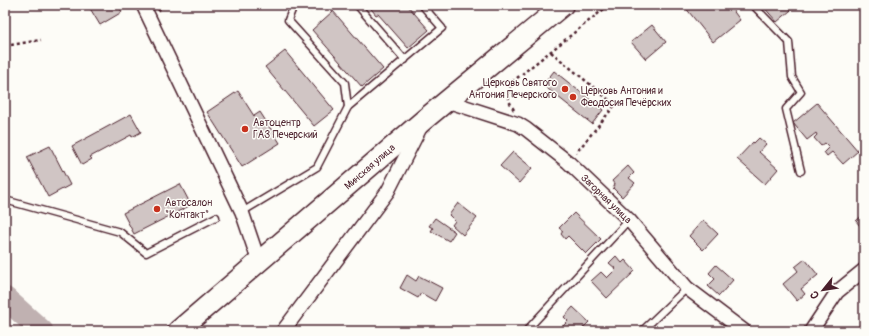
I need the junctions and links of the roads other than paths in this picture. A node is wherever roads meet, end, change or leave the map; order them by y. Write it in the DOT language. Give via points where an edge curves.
graph roads {
  1 [pos="142,5"];
  2 [pos="294,5"];
  3 [pos="357,5"];
  4 [pos="422,5"];
  5 [pos="563,5"];
  6 [pos="753,5"];
  7 [pos="405,60"];
  8 [pos="447,101"];
  9 [pos="348,107"];
  10 [pos="425,119"];
  11 [pos="801,170"];
  12 [pos="5,200"];
  13 [pos="242,212"];
  14 [pos="216,217"];
  15 [pos="629,220"];
  16 [pos="259,262"];
  17 [pos="864,270"];
  18 [pos="687,288"];
  19 [pos="178,331"];
  20 [pos="283,331"];
  21 [pos="526,331"];
  22 [pos="642,331"];
  23 [pos="744,331"];
  24 [pos="811,331"];
  1 -- 13 [label="street"];
  2 -- 9 [label="lane" via="288,20 345,83"];
  3 -- 7 [label="lane"];
  4 -- 7 [label="lane" via="442,28"];
  5 -- 8 [label="main road, Минская улица"];
  6 -- 11 [label="lane" via="789,42 792,77 801,92 786,109"];
  7 -- 9 [label="lane"];
  8 -- 10 [label="main road, Минская улица"];
  8 -- 15 [label="street, Загорная улица" via="526,128 568,162"];
  9 -- 13 [label="lane" via="317,167"];
  10 -- 16 [label="main road, Минская улица"];
  10 -- 20 [label="street" via="388,191"];
  12 -- 14 [label="lane" via="120,232 146,252"];
  13 -- 16 [label="street"];
  15 -- 18 [label="street, Загорная улица"];
  15 -- 21 [label="lane"];
  16 -- 19 [label="main road, Минская улица"];
  17 -- 24 [label="street" via="837,292"];
  18 -- 22 [label="lane"];
  18 -- 23 [label="street, Загорная улица"];
}
